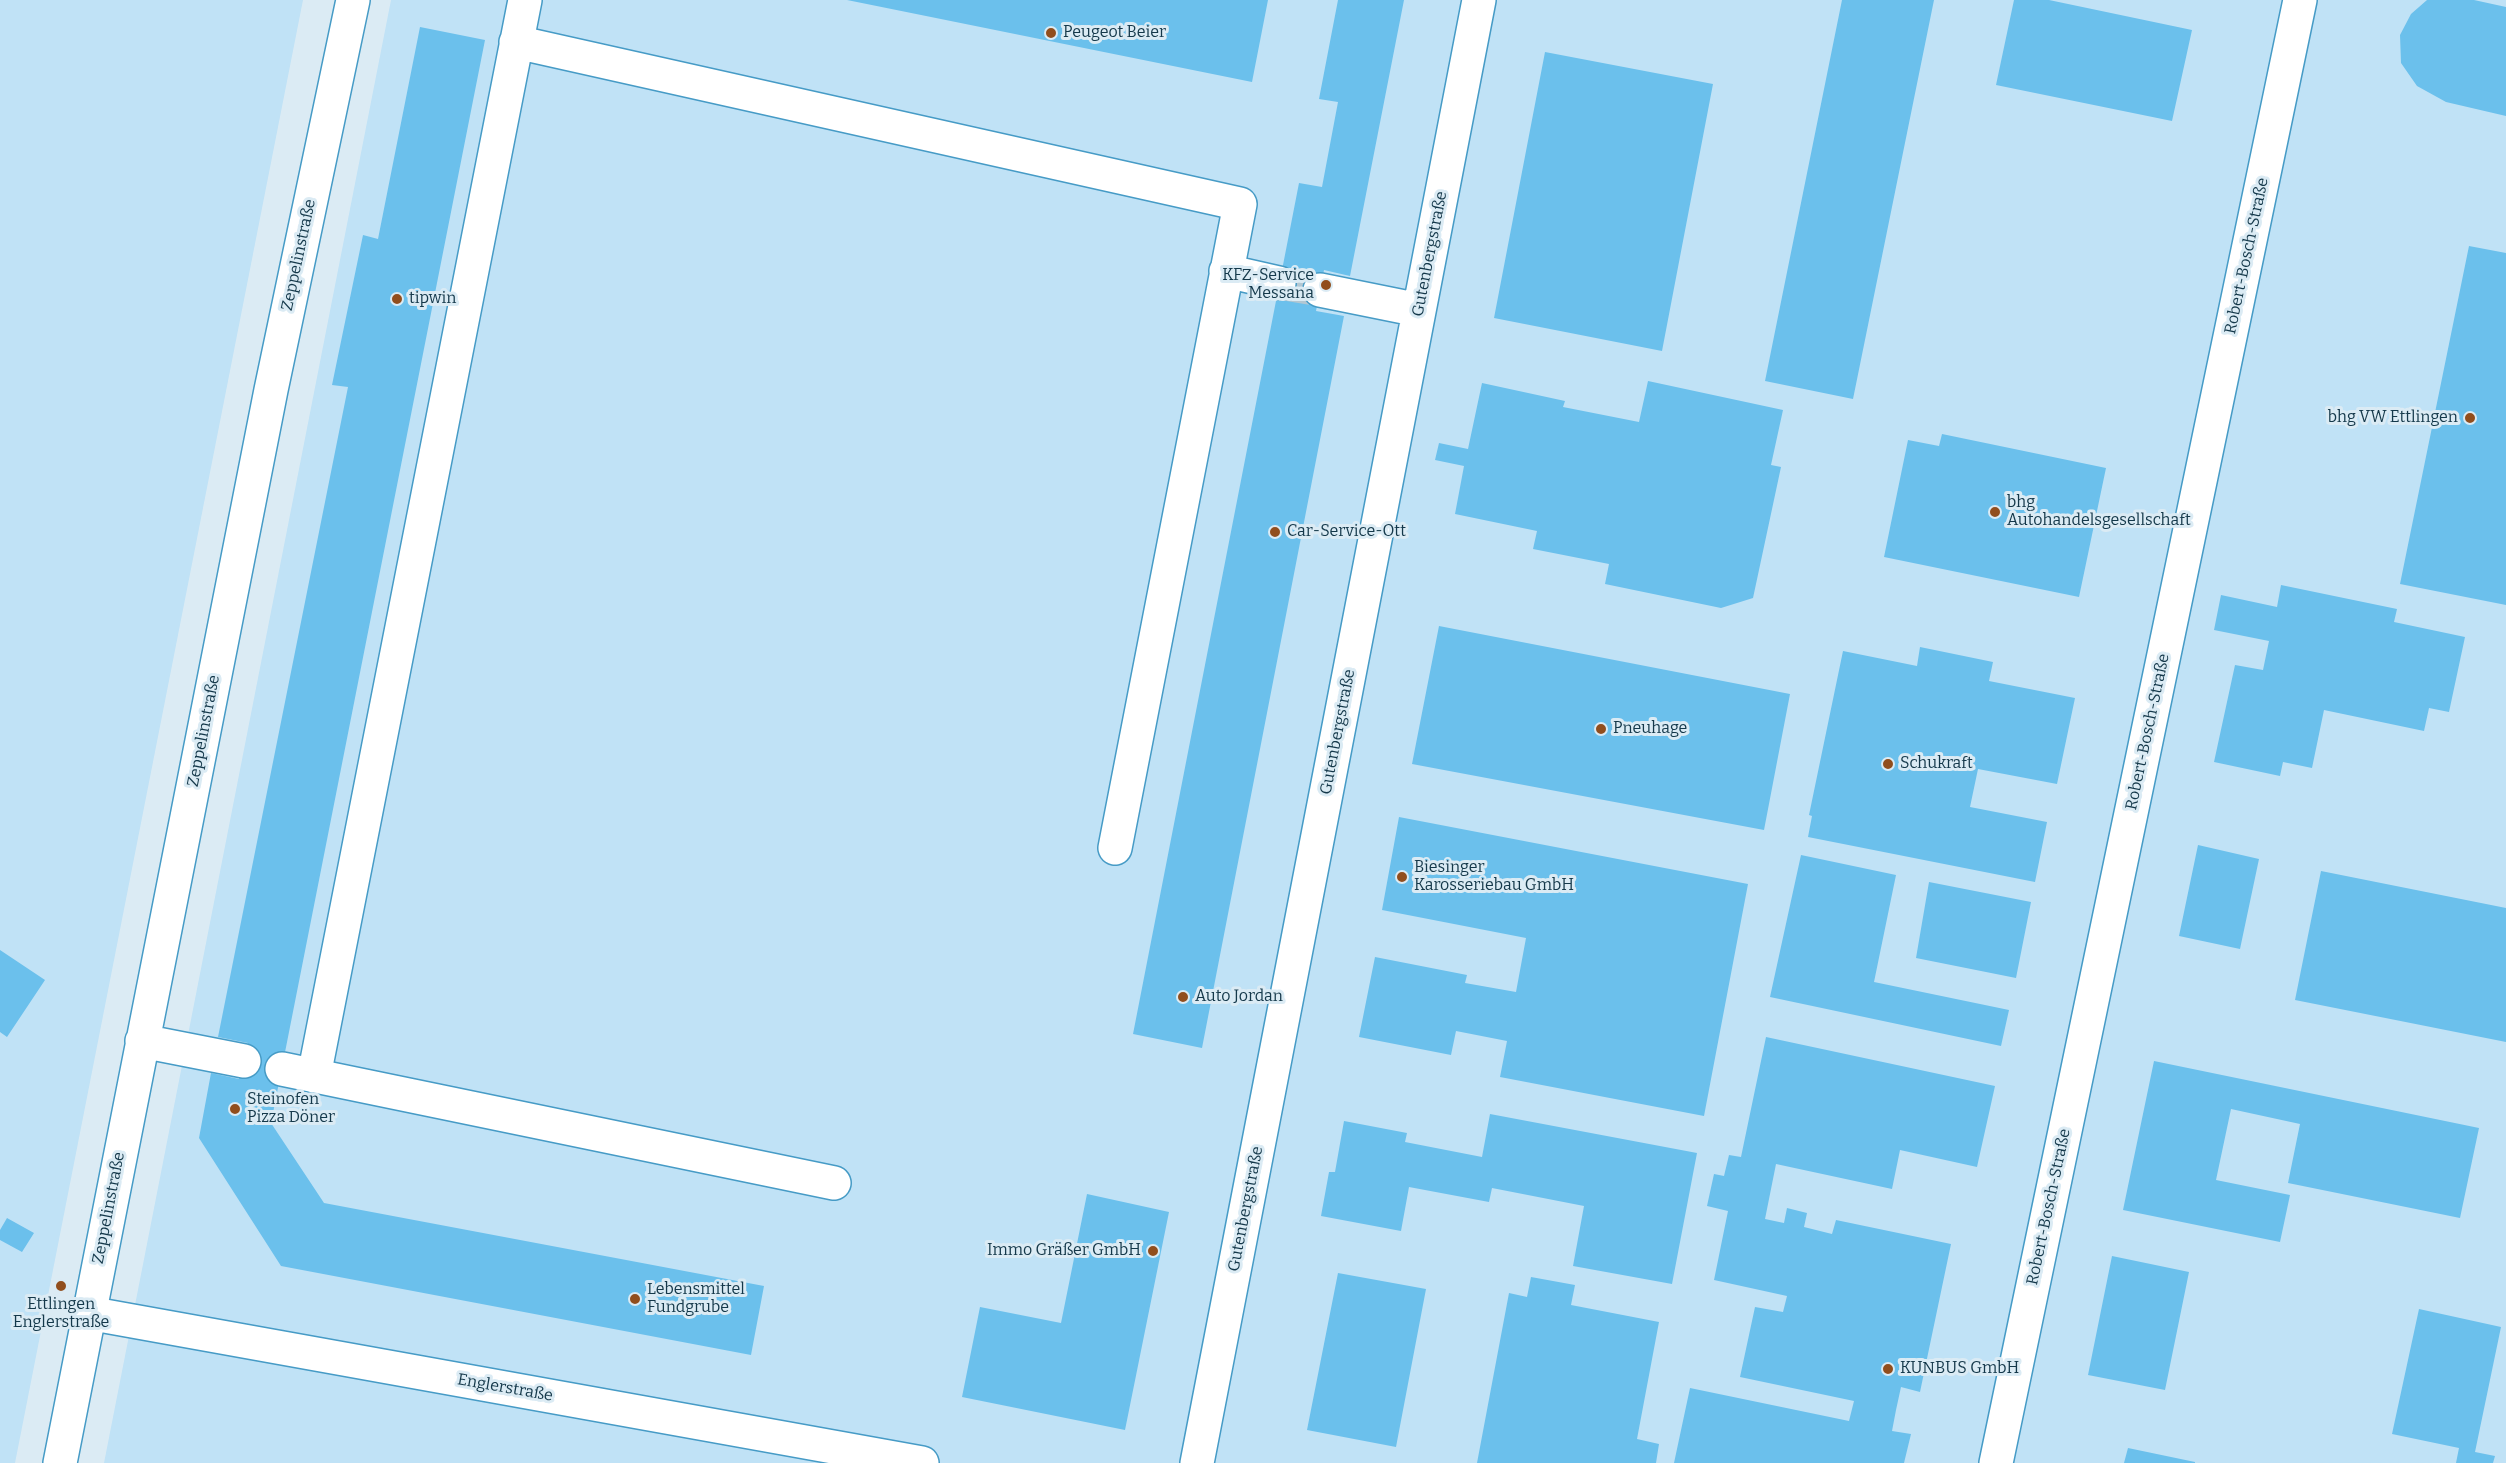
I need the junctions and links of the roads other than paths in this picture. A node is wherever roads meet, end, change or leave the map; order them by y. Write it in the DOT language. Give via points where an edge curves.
graph roads {
  1 [pos="353,0"];
  2 [pos="525,0"];
  3 [pos="1479,0"];
  4 [pos="2299,5"];
  5 [pos="516,42"];
  6 [pos="1226,271"];
  7 [pos="1280,283"];
  8 [pos="1320,290"];
  9 [pos="1419,310"];
  10 [pos="1115,848"];
  11 [pos="142,1041"];
  12 [pos="244,1061"];
  13 [pos="834,1183"];
  14 [pos="88,1313"];
  15 [pos="60,1463"];
  16 [pos="922,1463"];
  17 [pos="1197,1463"];
  18 [pos="1996,1463"];
  1 -- 11 [label="street, Zeppelinstraße"];
  2 -- 5 [label="street"];
  3 -- 9 [label="street, Gutenbergstraße"];
  4 -- 18 [label="street, Robert-Bosch-Straße"];
  5 -- 6 [label="street" via="1240,204"];
  5 -- 13 [label="street" via="298,1073"];
  6 -- 7 [label="street"];
  6 -- 10 [label="street"];
  8 -- 9 [label="street"];
  9 -- 17 [label="street, Gutenbergstraße"];
  11 -- 12 [label="street"];
  11 -- 14 [label="street, Zeppelinstraße"];
  14 -- 15 [label="street, Zeppelinstraße"];
  14 -- 16 [label="street, Englerstraße"];
}
